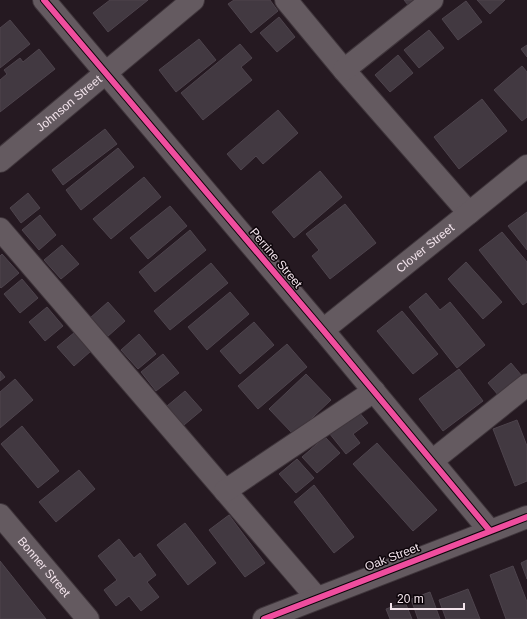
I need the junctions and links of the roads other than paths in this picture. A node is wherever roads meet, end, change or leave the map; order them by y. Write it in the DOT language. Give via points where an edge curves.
graph roads {
  1 [pos="44,0"];
  2 [pos="193,0"];
  3 [pos="286,0"];
  4 [pos="432,0"];
  5 [pos="344,70"];
  6 [pos="106,72"];
  7 [pos="0,161"];
  8 [pos="527,166"];
  9 [pos="469,213"];
  10 [pos="0,229"];
  11 [pos="323,330"];
  12 [pos="527,385"];
  13 [pos="374,391"];
  14 [pos="432,461"];
  15 [pos="225,491"];
  16 [pos="0,515"];
  17 [pos="527,517"];
  18 [pos="490,531"];
  19 [pos="317,598"];
  20 [pos="88,619"];
  21 [pos="264,619"];
  1 -- 6 [label="street, Perrine Street"];
  2 -- 6 [label="street, Johnson Street"];
  3 -- 5 [label="street"];
  4 -- 5 [label="street"];
  5 -- 9 [label="street"];
  6 -- 7 [label="street, Johnson Street"];
  6 -- 11 [label="street, Perrine Street"];
  8 -- 9 [label="street, Clover Street"];
  9 -- 11 [label="street, Clover Street"];
  10 -- 15 [label="street"];
  11 -- 13 [label="street, Perrine Street"];
  12 -- 14 [label="street"];
  13 -- 14 [label="street, Perrine Street"];
  13 -- 15 [label="street"];
  14 -- 18 [label="street, Perrine Street"];
  15 -- 19 [label="street"];
  16 -- 20 [label="street, Bonner Street"];
  17 -- 18 [label="street, Oak Street"];
  18 -- 19 [label="street, Oak Street"];
  19 -- 21 [label="street, Oak Street"];
}
